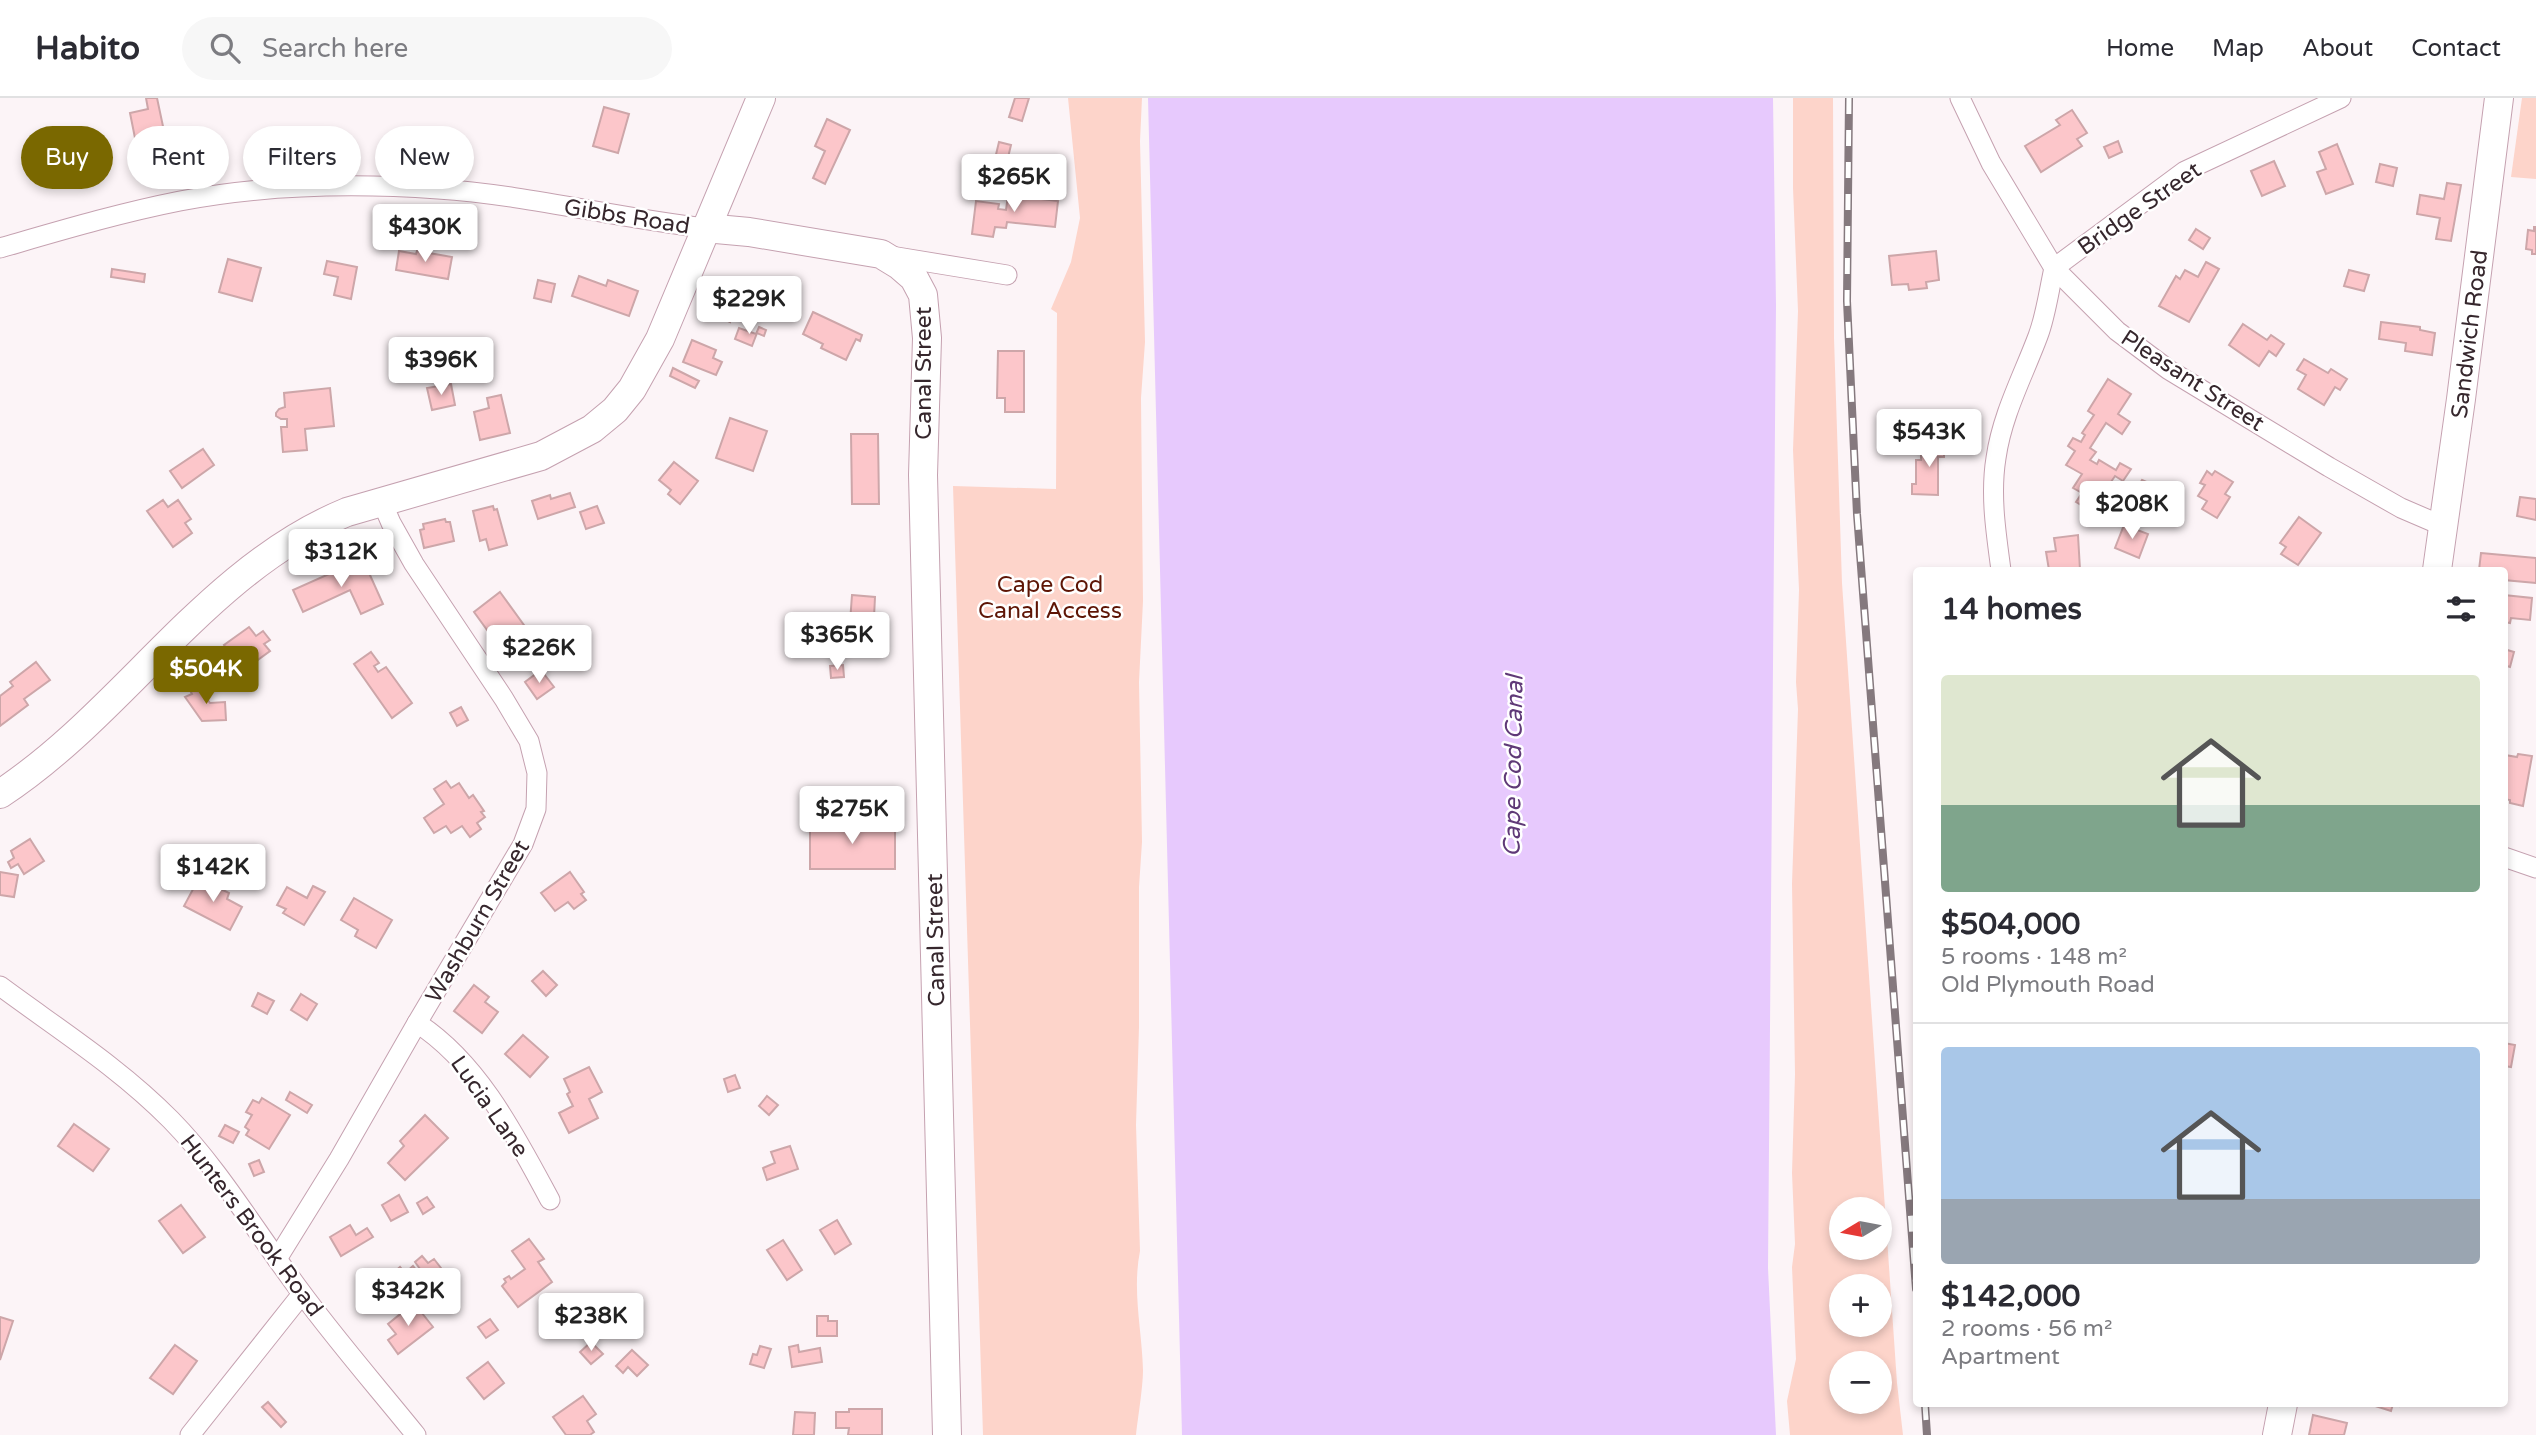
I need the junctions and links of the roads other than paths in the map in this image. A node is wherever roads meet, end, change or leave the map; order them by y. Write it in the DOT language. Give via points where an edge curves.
graph roads {
  1 [pos="761,98"];
  2 [pos="1961,98"];
  3 [pos="2341,98"];
  4 [pos="2500,98"];
  5 [pos="705,228"];
  6 [pos="0,248"];
  7 [pos="881,254"];
  8 [pos="2054,268"];
  9 [pos="1007,275"];
  10 [pos="382,502"];
  11 [pos="2443,526"];
  12 [pos="2001,567"];
  13 [pos="2437,567"];
  14 [pos="0,794"];
  15 [pos="2508,859"];
  16 [pos="2536,868"];
  17 [pos="0,986"];
  18 [pos="417,1023"];
  19 [pos="550,1200"];
  20 [pos="277,1259"];
  21 [pos="302,1294"];
  22 [pos="2282,1407"];
  23 [pos="190,1435"];
  24 [pos="416,1435"];
  25 [pos="947,1435"];
  26 [pos="2277,1435"];
  1 -- 5 [label="street"];
  2 -- 8 [label="street, Pleasant Street" via="1991,163"];
  3 -- 8 [label="street, Bridge Street" via="2185,171"];
  4 -- 11 [label="street, Sandwich Road"];
  5 -- 6 [label="street, Gibbs Road" via="452,190 295,188 180,201"];
  5 -- 7 [label="street, Gibbs Road"];
  5 -- 10 [label="street" via="647,365 607,417 541,456"];
  7 -- 9 [label="street, Gibbs Road"];
  7 -- 25 [label="street, Canal Street" via="914,278 923,295 927,338 923,475"];
  8 -- 11 [label="street, Pleasant Street" via="2117,331 2169,370 2401,508"];
  8 -- 12 [label="street" via="2040,333 2011,401 1996,455 1993,482"];
  10 -- 14 [label="street" via="321,523 262,560 56,750"];
  10 -- 18 [label="street, Washburn Street" via="420,574 519,722 537,774 536,809 523,844"];
  11 -- 13 [label="street, Sandwich Road"];
  15 -- 16 [label="street"];
  17 -- 20 [label="street, Hunters Brook Road" via="103,1059 169,1118 217,1173"];
  18 -- 19 [label="street, Lucia Lane" via="443,1042 477,1080"];
  18 -- 20 [label="street, Washburn Street"];
  20 -- 21 [label="street, Hunters Brook Road"];
  21 -- 23 [label="street"];
  21 -- 24 [label="street, Hunters Brook Road"];
  22 -- 26 [label="street"];
}
